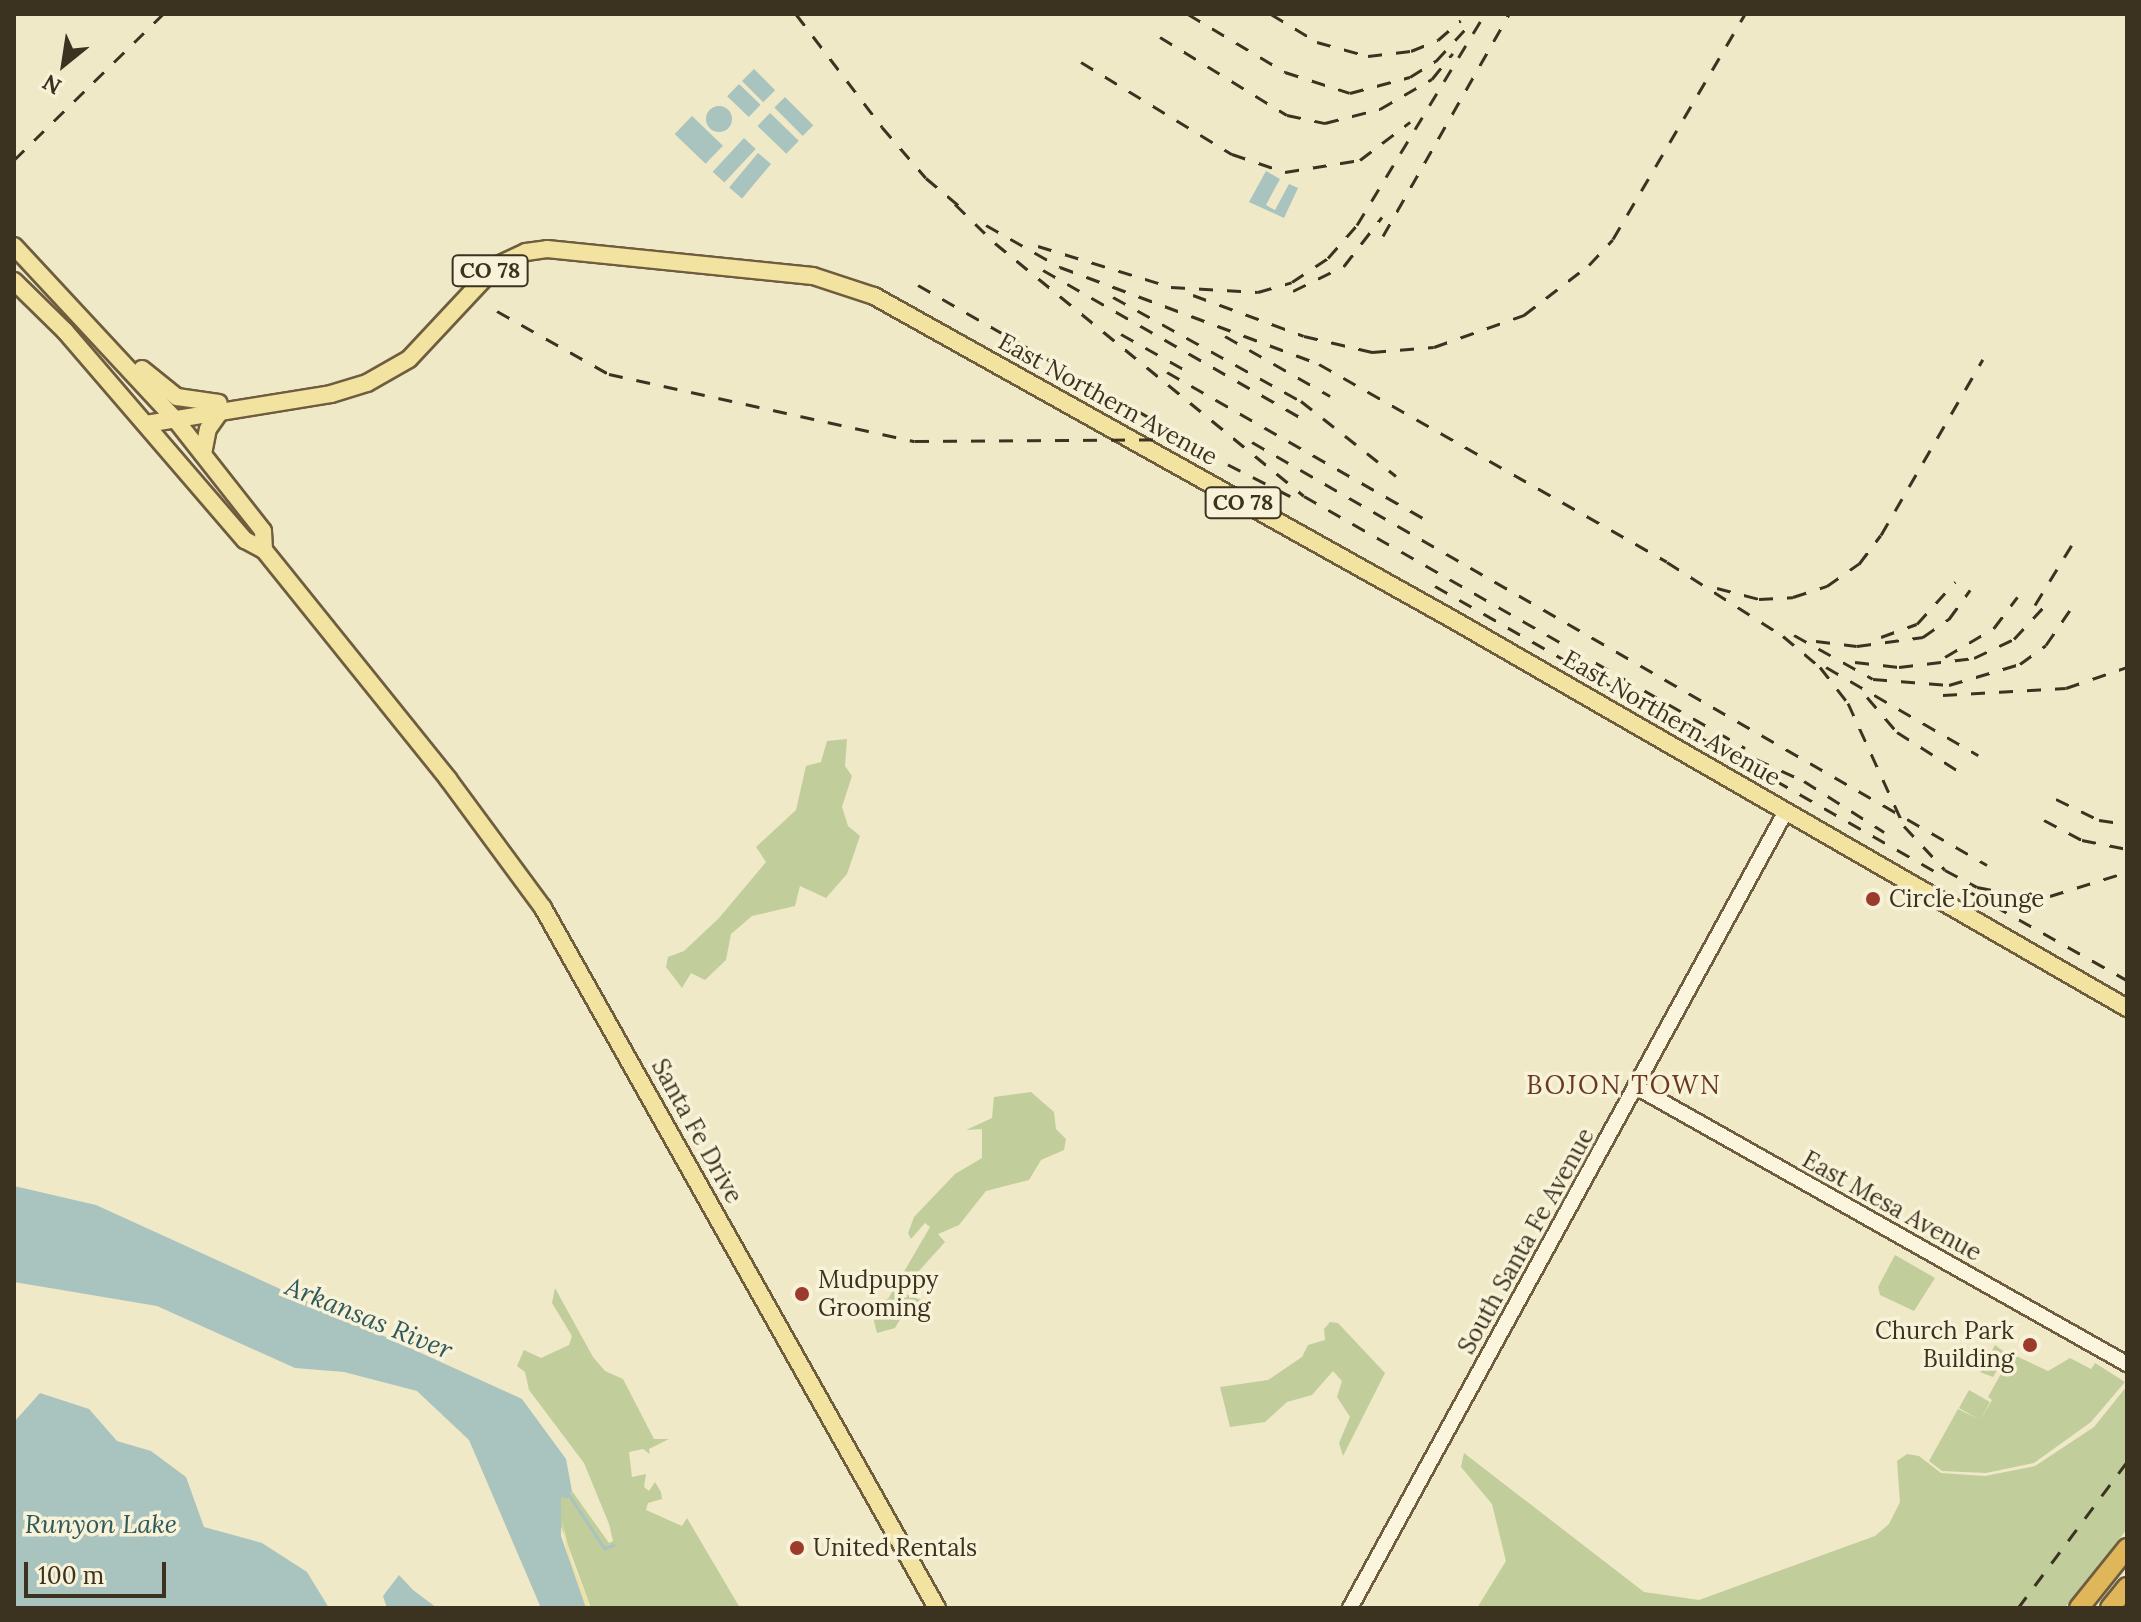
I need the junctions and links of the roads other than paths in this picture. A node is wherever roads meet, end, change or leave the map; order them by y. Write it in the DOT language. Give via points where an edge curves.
graph roads {
  1 [pos="14,246"];
  2 [pos="14,281"];
  3 [pos="77,310"];
  4 [pos="281,402"];
  5 [pos="220,412"];
  6 [pos="175,419"];
  7 [pos="146,424"];
  8 [pos="203,454"];
  9 [pos="264,550"];
  10 [pos="1786,811"];
  11 [pos="2127,1008"];
  12 [pos="1636,1087"];
  13 [pos="2127,1364"];
  14 [pos="2127,1548"];
  15 [pos="2127,1587"];
  16 [pos="937,1608"];
  17 [pos="1350,1608"];
  18 [pos="2079,1608"];
  19 [pos="2110,1608"];
  1 -- 3 [label="main road"];
  2 -- 7 [label="main road"];
  3 -- 4 [label="main road" via="88,311 151,378 177,397 200,404"];
  3 -- 6 [label="main road"];
  4 -- 5 [label="main road, East Northern Avenue / CO 78"];
  4 -- 10 [label="main road, East Northern Avenue / CO 78" via="331,394 394,369 489,272 526,252 547,249 813,276 874,296"];
  5 -- 6 [label="main road, East Northern Avenue / CO 78"];
  5 -- 8 [label="main road" via="208,429"];
  6 -- 7 [label="main road, East Northern Avenue / CO 78"];
  6 -- 8 [label="main road"];
  7 -- 9 [label="main road" via="245,540"];
  8 -- 9 [label="main road" via="263,531"];
  9 -- 16 [label="main road, Santa Fe Drive" via="498,842 583,971"];
  10 -- 11 [label="main road, East Northern Avenue / CO 78"];
  10 -- 12 [label="street, South Santa Fe Avenue"];
  12 -- 13 [label="street, East Mesa Avenue"];
  12 -- 17 [label="street, South Santa Fe Avenue"];
  14 -- 18 [label="highway"];
  15 -- 19 [label="highway"];
}
